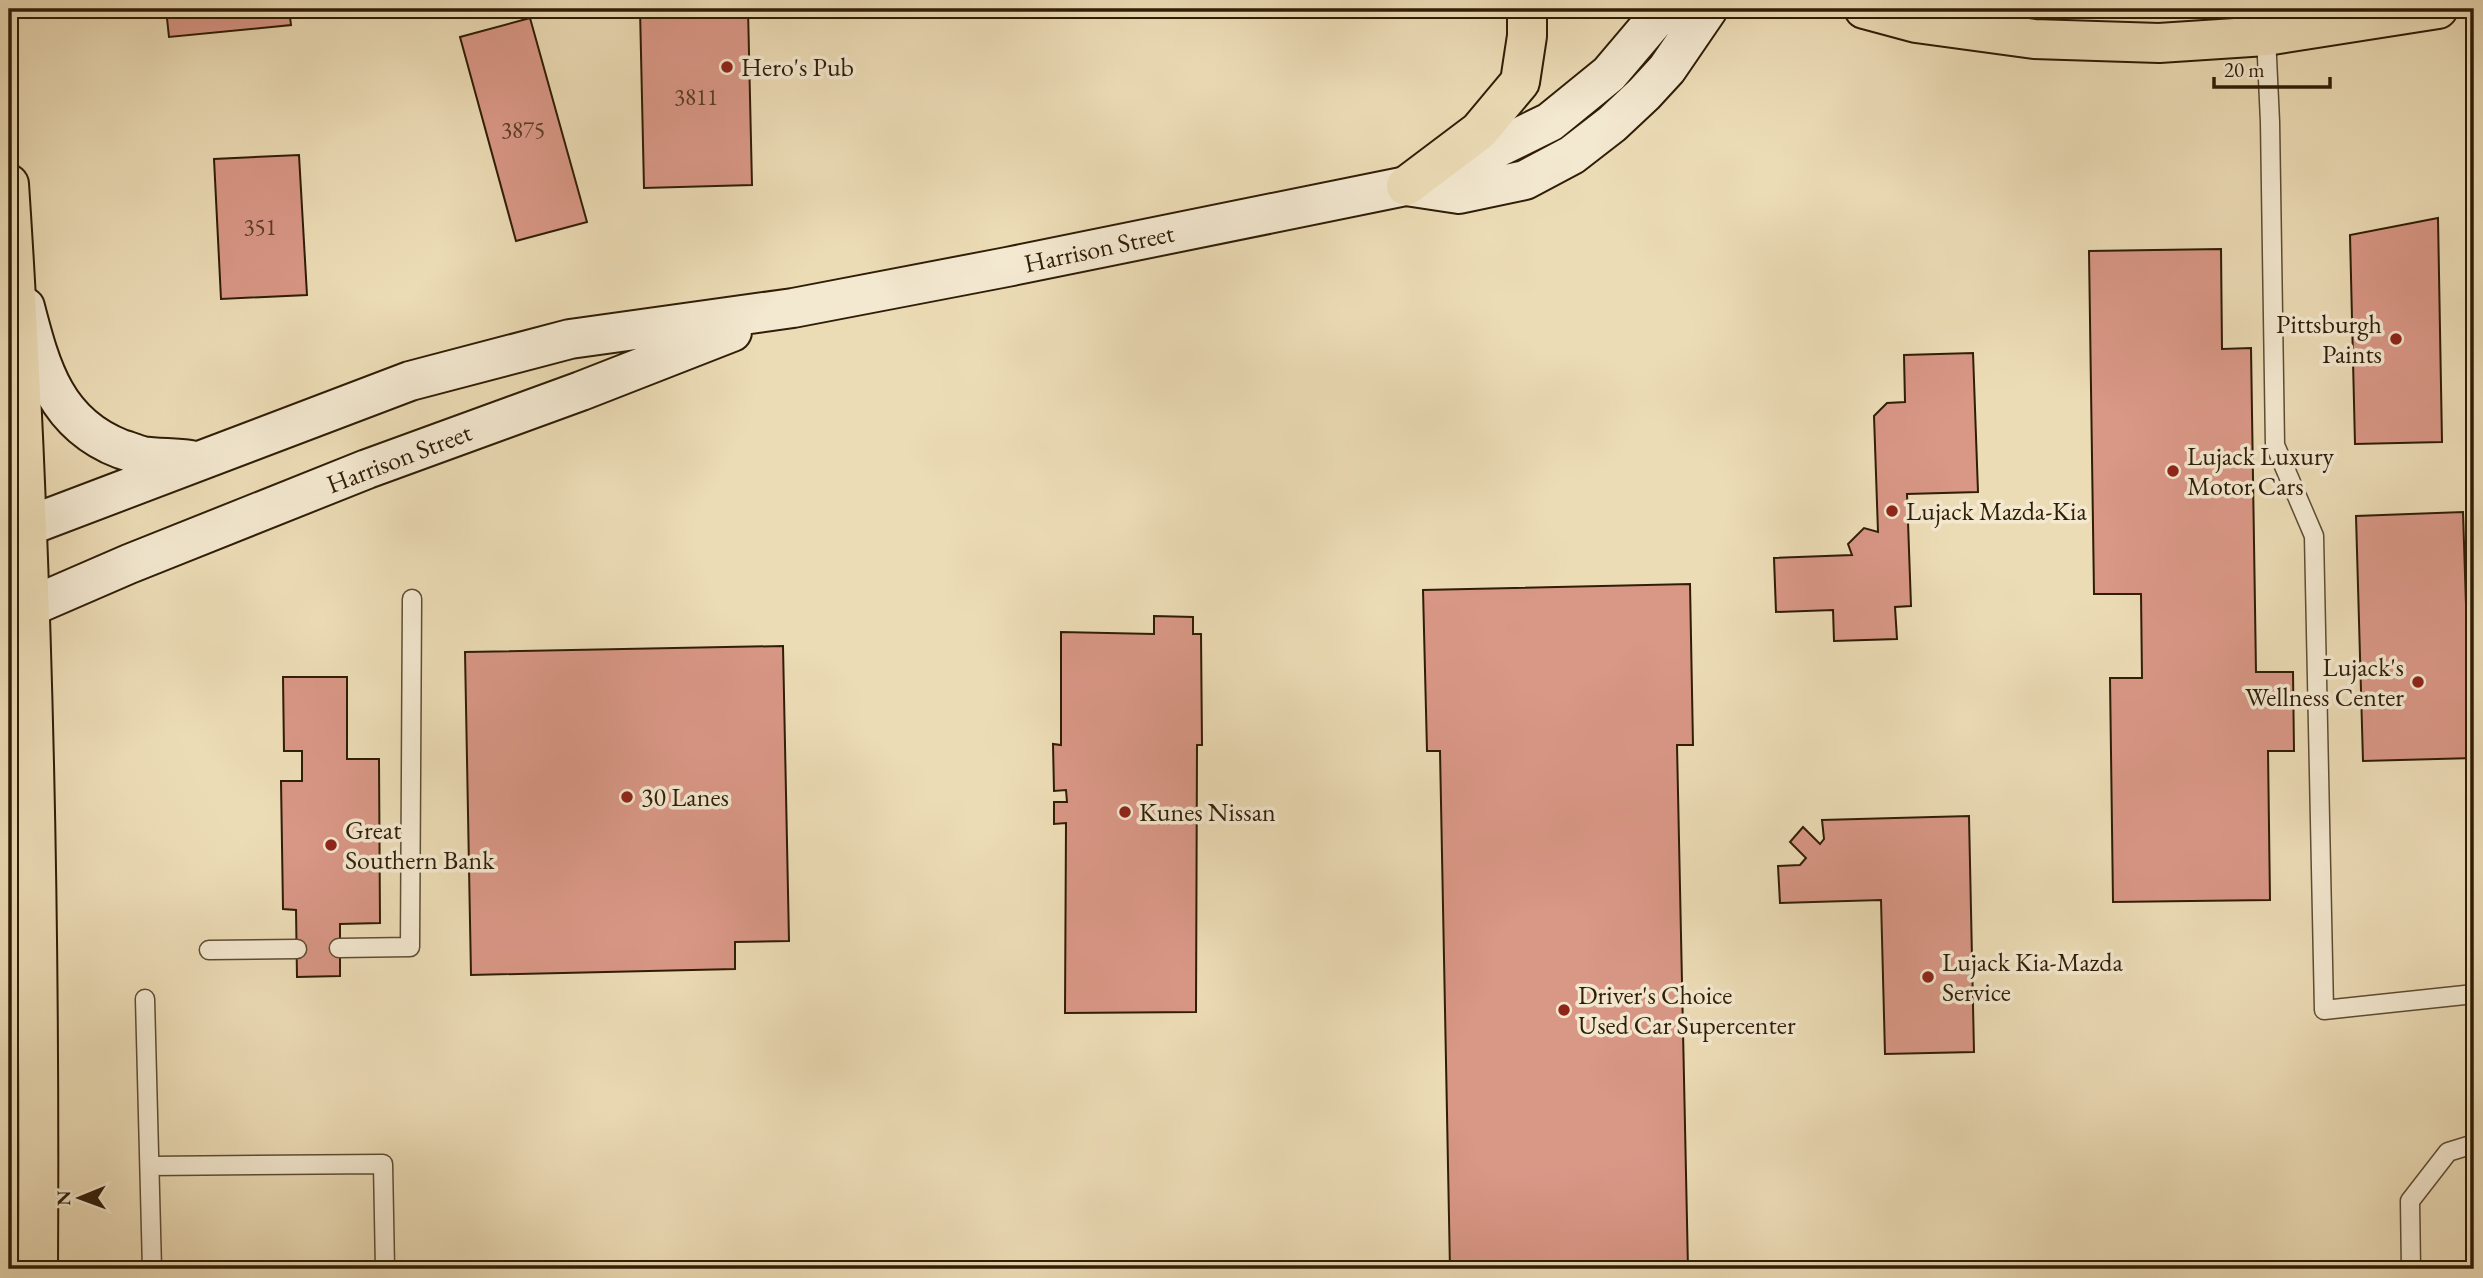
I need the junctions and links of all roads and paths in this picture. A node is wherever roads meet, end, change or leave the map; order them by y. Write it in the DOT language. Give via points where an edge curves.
graph roads {
  1 [pos="1527,9"];
  2 [pos="1669,9"];
  3 [pos="1708,9"];
  4 [pos="1864,9"];
  5 [pos="2438,9"];
  6 [pos="2266,36"];
  7 [pos="9,184"];
  8 [pos="1405,186"];
  9 [pos="13,265"];
  10 [pos="793,308"];
  11 [pos="200,461"];
  12 [pos="19,531"];
  13 [pos="412,598"];
  14 [pos="20,612"];
  15 [pos="339,948"];
  16 [pos="297,949"];
  17 [pos="209,950"];
  18 [pos="2474,994"];
  19 [pos="145,999"];
  20 [pos="2474,1144"];
  21 [pos="150,1166"];
  22 [pos="38,1269"];
  23 [pos="152,1269"];
  24 [pos="385,1269"];
  25 [pos="2411,1269"];
  1 -- 8 [label="main road" via="1520,82 1479,131"];
  2 -- 8 [label="main road, Harrison Street" via="1609,74 1550,122"];
  3 -- 8 [label="main road, Harrison Street" via="1644,94 1572,155 1525,180 1459,194"];
  4 -- 6 [label="main road" via="1916,23 2034,39 2159,43"];
  5 -- 6 [label="main road"];
  6 -- 18 [label="lane" via="2275,444 2314,536 2324,1010"];
  7 -- 9 [label="main road"];
  8 -- 10 [label="main road, Harrison Street"];
  9 -- 11 [label="main road" via="37,357 55,396 78,424 102,442 140,456"];
  9 -- 12 [label="main road"];
  10 -- 11 [label="main road, Harrison Street" via="570,340 423,377"];
  10 -- 14 [label="main road, Harrison Street" via="355,474"];
  11 -- 12 [label="main road, Harrison Street"];
  12 -- 14 [label="main road"];
  13 -- 15 [label="lane" via="410,947"];
  14 -- 22 [label="main road" via="39,1000"];
  16 -- 17 [label="lane"];
  19 -- 21 [label="lane"];
  20 -- 25 [label="lane" via="2448,1152 2410,1201"];
  21 -- 23 [label="lane"];
  21 -- 24 [label="lane" via="383,1164"];
}
